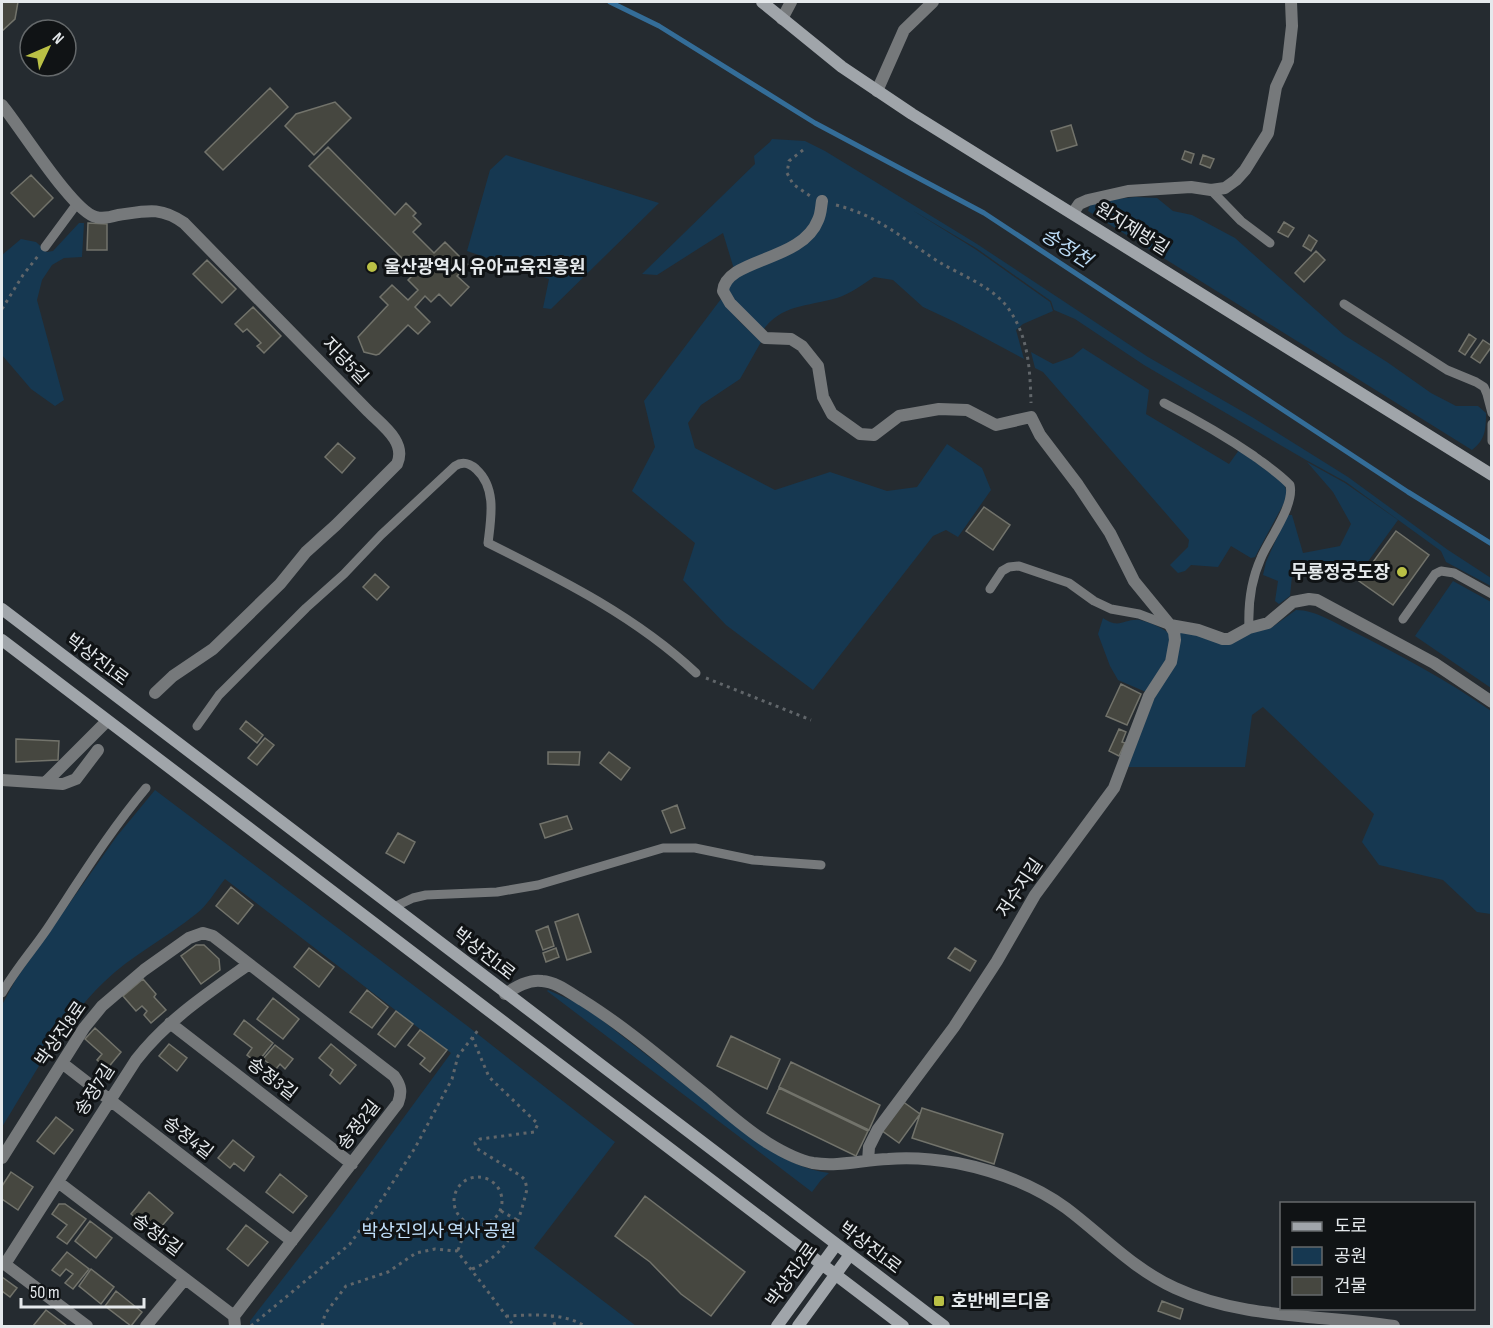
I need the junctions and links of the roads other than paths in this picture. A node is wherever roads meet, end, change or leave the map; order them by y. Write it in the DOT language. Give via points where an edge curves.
graph roads {
  1 [pos="762,2"];
  2 [pos="791,2"];
  3 [pos="933,2"];
  4 [pos="1291,2"];
  5 [pos="782,19"];
  6 [pos="877,91"];
  7 [pos="2,105"];
  8 [pos="1211,190"];
  9 [pos="822,201"];
  10 [pos="76,205"];
  11 [pos="1073,213"];
  12 [pos="1270,243"];
  13 [pos="45,247"];
  14 [pos="1344,304"];
  15 [pos="1164,404"];
  16 [pos="1491,413"];
  17 [pos="1491,424"];
  18 [pos="1491,441"];
  19 [pos="1491,474"];
  20 [pos="990,589"];
  21 [pos="1491,594"];
  22 [pos="2,609"];
  23 [pos="1403,620"];
  24 [pos="1170,625"];
  25 [pos="1249,627"];
  26 [pos="2,640"];
  27 [pos="696,673"];
  28 [pos="155,693"];
  29 [pos="1491,702"];
  30 [pos="107,721"];
  31 [pos="197,726"];
  32 [pos="98,750"];
  33 [pos="2,780"];
  34 [pos="45,783"];
  35 [pos="146,788"];
  36 [pos="821,865"];
  37 [pos="394,907"];
  38 [pos="203,933"];
  39 [pos="249,964"];
  40 [pos="2,993"];
  41 [pos="505,994"];
  42 [pos="170,1023"];
  43 [pos="62,1062"];
  44 [pos="110,1100"];
  45 [pos="2,1158"];
  46 [pos="868,1161"];
  47 [pos="351,1164"];
  48 [pos="58,1182"];
  49 [pos="292,1241"];
  50 [pos="836,1245"];
  51 [pos="849,1256"];
  52 [pos="3,1263"];
  53 [pos="822,1265"];
  54 [pos="835,1275"];
  55 [pos="185,1279"];
  56 [pos="235,1321"];
  57 [pos="87,1326"];
  58 [pos="146,1326"];
  59 [pos="777,1326"];
  60 [pos="798,1326"];
  61 [pos="903,1326"];
  62 [pos="944,1326"];
  63 [pos="1394,1326"];
  1 -- 5 [label="street, 원지제방길"];
  2 -- 5 [label="street"];
  3 -- 6 [label="street" via="904,30"];
  4 -- 8 [label="street" via="1288,61 1276,87 1268,133 1236,180"];
  5 -- 6 [label="street, 원지제방길"];
  6 -- 11 [label="street, 원지제방길"];
  7 -- 10 [label="street, 지당5길"];
  8 -- 11 [label="street" via="1128,191 1088,200"];
  8 -- 12 [label="lane"];
  9 -- 24 [label="street" via="818,220 801,242 739,270 728,279 723,291 730,303 760,335 791,339 802,346 818,366 832,414 860,434 880,433 899,416 939,409 967,410 996,425 1031,417 1110,533 1134,581"];
  10 -- 13 [label="lane"];
  10 -- 28 [label="street, 지당5길" via="93,217 149,210 173,215 184,223 390,434 400,454 397,464 306,552 280,584 213,649 172,676"];
  11 -- 19 [label="street, 원지제방길"];
  14 -- 16 [label="lane" via="1447,370 1484,387"];
  15 -- 25 [label="lane" via="1234,443 1290,485 1291,498 1254,577"];
  17 -- 18 [label="lane"];
  20 -- 24 [label="lane" via="1002,572 1019,566 1069,583 1111,609"];
  21 -- 23 [label="lane" via="1454,573 1441,571"];
  22 -- 37 [label="street, 박상진1로"];
  24 -- 25 [label="street" via="1223,639 1234,638"];
  24 -- 46 [label="street, 저수지길" via="1175,640 1171,662 1149,696 1114,788 1035,894 954,1027 878,1129 869,1147"];
  25 -- 29 [label="street" via="1268,623 1293,602 1317,600 1434,663"];
  26 -- 30 [label="street"];
  27 -- 31 [label="lane" via="604,604 488,543 492,517 489,492 482,475 465,463 455,466 306,608 219,695"];
  30 -- 34 [label="street"];
  30 -- 53 [label="street"];
  32 -- 34 [label="street" via="76,779 63,784"];
  33 -- 34 [label="street"];
  35 -- 40 [label="lane"];
  36 -- 37 [label="lane" via="753,860 695,848 663,848 538,885 497,892 426,895"];
  37 -- 41 [label="street, 박상진1로"];
  38 -- 39 [label="street, 송정2길" via="213,936"];
  38 -- 43 [label="street, 박상진8로" via="189,938 119,991 84,1028"];
  39 -- 42 [label="street, 송정7길"];
  39 -- 47 [label="street, 송정2길" via="400,1084 402,1094 398,1103"];
  41 -- 46 [label="street" via="532,981 559,986 636,1038 769,1144 812,1163"];
  41 -- 50 [label="street, 박상진1로"];
  42 -- 44 [label="street, 송정7길" via="151,1040"];
  42 -- 47 [label="street, 송정3길"];
  43 -- 44 [label="street, 송정4길"];
  43 -- 45 [label="street, 박상진8로"];
  44 -- 48 [label="street, 송정7길"];
  44 -- 49 [label="street, 송정4길"];
  46 -- 63 [label="street" via="915,1158 954,1163 1021,1181 1065,1207 1146,1271 1174,1288 1208,1300 1246,1311"];
  47 -- 49 [label="street, 송정2길"];
  48 -- 52 [label="street, 송정7길"];
  48 -- 55 [label="street, 송정5길"];
  49 -- 56 [label="street, 송정2길"];
  50 -- 51 [label="street, 박상진1로"];
  50 -- 53 [label="street, 박상진2로"];
  51 -- 54 [label="street, 박상진2로"];
  51 -- 62 [label="street, 박상진1로"];
  52 -- 57 [label="street"];
  53 -- 54 [label="street"];
  53 -- 59 [label="street, 박상진2로"];
  54 -- 60 [label="street, 박상진2로"];
  54 -- 61 [label="street"];
  55 -- 56 [label="street, 송정5길"];
  55 -- 58 [label="street"];
}
